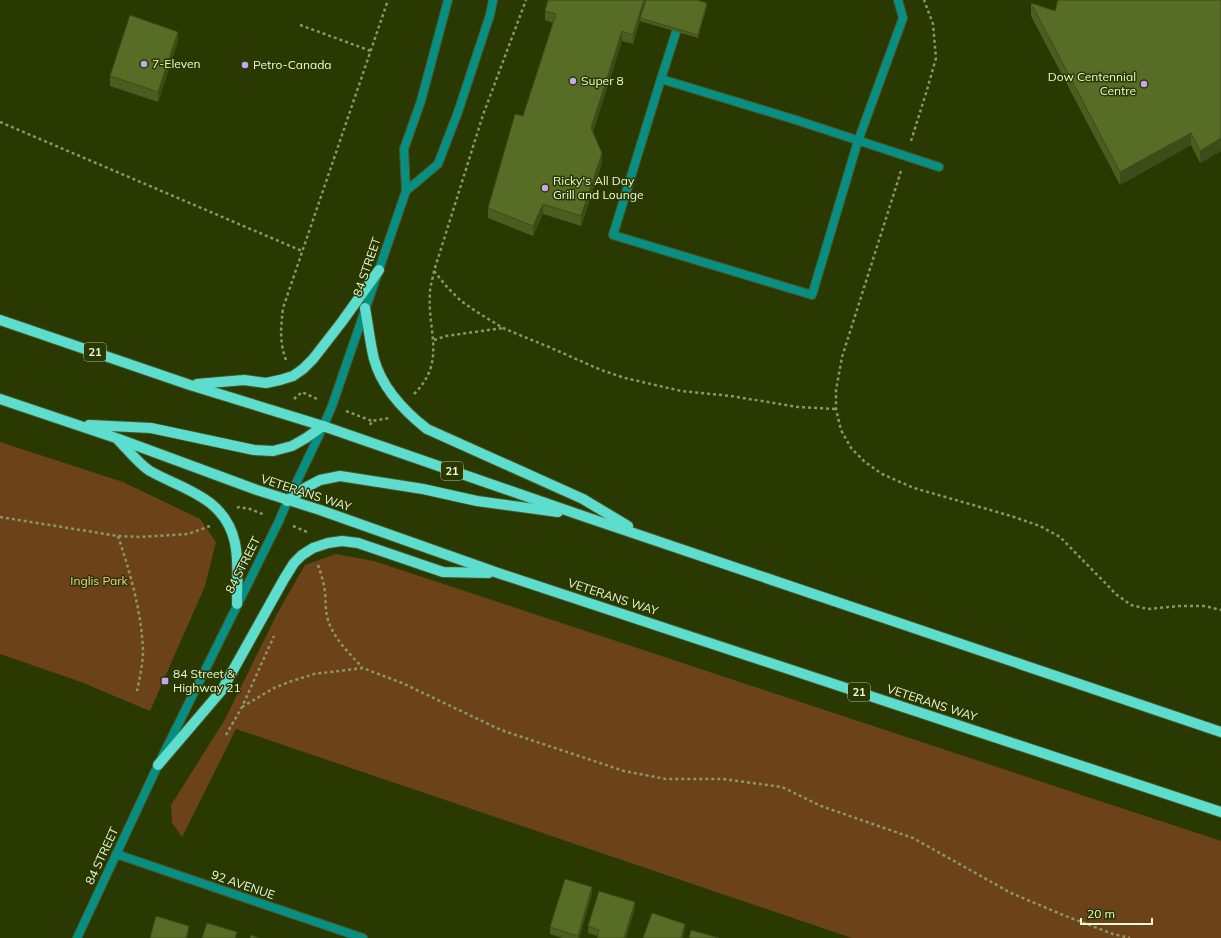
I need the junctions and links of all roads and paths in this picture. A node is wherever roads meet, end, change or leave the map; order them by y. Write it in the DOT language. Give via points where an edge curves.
graph roads {
  1 [pos="388,0"];
  2 [pos="448,0"];
  3 [pos="493,0"];
  4 [pos="526,0"];
  5 [pos="898,0"];
  6 [pos="924,0"];
  7 [pos="300,25"];
  8 [pos="676,32"];
  9 [pos="372,51"];
  10 [pos="661,80"];
  11 [pos="0,122"];
  12 [pos="858,141"];
  13 [pos="906,156"];
  14 [pos="939,167"];
  15 [pos="406,191"];
  16 [pos="302,251"];
  17 [pos="379,270"];
  18 [pos="434,271"];
  19 [pos="366,308"];
  20 [pos="0,320"];
  21 [pos="503,328"];
  22 [pos="434,340"];
  23 [pos="293,376"];
  24 [pos="190,385"];
  25 [pos="302,392"];
  26 [pos="0,399"];
  27 [pos="402,406"];
  28 [pos="836,409"];
  29 [pos="77,424"];
  30 [pos="323,426"];
  31 [pos="116,438"];
  32 [pos="287,501"];
  33 [pos="580,515"];
  34 [pos="0,517"];
  35 [pos="224,517"];
  36 [pos="279,521"];
  37 [pos="118,536"];
  38 [pos="645,537"];
  39 [pos="313,548"];
  40 [pos="312,566"];
  41 [pos="498,573"];
  42 [pos="237,604"];
  43 [pos="1221,610"];
  44 [pos="274,636"];
  45 [pos="363,668"];
  46 [pos="138,691"];
  47 [pos="242,706"];
  48 [pos="1208,727"];
  49 [pos="1221,728"];
  50 [pos="1221,732"];
  51 [pos="226,735"];
  52 [pos="158,765"];
  53 [pos="1221,812"];
  54 [pos="116,854"];
  55 [pos="76,938"];
  56 [pos="362,938"];
  57 [pos="1130,938"];
  1 -- 9 [label="path"];
  2 -- 15 [label="street, 84 STREET" via="421,101 404,149"];
  3 -- 15 [label="street" via="460,105 438,164"];
  4 -- 18 [label="path" via="483,115"];
  5 -- 12 [label="street" via="903,18"];
  6 -- 13 [label="path" via="932,24 936,58"];
  7 -- 9 [label="path"];
  8 -- 10 [label="street"];
  9 -- 16 [label="path"];
  10 -- 12 [label="street"];
  10 -- 12 [label="street" via="613,235 812,295"];
  11 -- 16 [label="path"];
  12 -- 13 [label="street"];
  13 -- 14 [label="street"];
  13 -- 28 [label="path" via="842,357 836,390"];
  15 -- 17 [label="street, 84 STREET"];
  16 -- 23 [label="path" via="283,308 280,332 283,351"];
  17 -- 19 [label="street, 84 STREET"];
  17 -- 23 [label="main road" via="313,359"];
  18 -- 21 [label="path" via="461,301"];
  18 -- 22 [label="path" via="430,291"];
  19 -- 27 [label="main road" via="374,359 382,379"];
  19 -- 30 [label="street, 84 STREET"];
  20 -- 24 [label="main road, 21"];
  21 -- 22 [label="path"];
  21 -- 28 [label="path" via="625,378 681,390"];
  22 -- 27 [label="path" via="430,373 422,386"];
  23 -- 24 [label="main road" via="266,383 244,380"];
  23 -- 25 [label="path"];
  24 -- 30 [label="main road, 21"];
  26 -- 29 [label="main road, VETERANS WAY / 21"];
  27 -- 38 [label="main road" via="427,429 583,499"];
  28 -- 43 [label="path" via="841,430 852,448 865,462 882,474 914,488 1040,526 1060,537 1131,605 1148,609 1204,606"];
  29 -- 30 [label="main road" via="151,428 254,450 274,451 292,446"];
  29 -- 31 [label="main road, VETERANS WAY / 21"];
  30 -- 32 [label="street, 84 STREET"];
  30 -- 33 [label="main road, 21"];
  31 -- 32 [label="main road, VETERANS WAY / 21"];
  31 -- 35 [label="main road" via="148,470 198,494"];
  32 -- 33 [label="main road" via="320,480 340,476 423,489 477,501"];
  32 -- 36 [label="street, 84 STREET"];
  32 -- 41 [label="main road, VETERANS WAY / 21" via="320,510"];
  33 -- 38 [label="main road, 21"];
  34 -- 37 [label="path"];
  35 -- 36 [label="path" via="239,507"];
  35 -- 37 [label="path" via="210,526 188,534"];
  35 -- 42 [label="main road" via="230,526 235,543"];
  36 -- 39 [label="path" via="308,532"];
  36 -- 42 [label="street, 84 STREET"];
  37 -- 46 [label="path" via="139,616 143,649"];
  38 -- 48 [label="main road, 21"];
  39 -- 41 [label="main road" via="342,541 358,543 443,572"];
  39 -- 52 [label="main road" via="302,554 294,563 222,690"];
  40 -- 45 [label="path" via="318,564 325,593 325,608 333,631 339,642"];
  41 -- 53 [label="main road, VETERANS WAY / 21"];
  42 -- 52 [label="street, 84 STREET"];
  44 -- 47 [label="path"];
  45 -- 47 [label="path" via="314,674 288,682"];
  45 -- 57 [label="path" via="402,683 501,730 624,771 666,779 723,779 782,787 821,806 913,838 1011,893 1113,934"];
  47 -- 51 [label="path"];
  48 -- 49 [label="street"];
  48 -- 50 [label="main road, 21"];
  52 -- 54 [label="street, 84 STREET"];
  54 -- 55 [label="street, 84 STREET"];
  54 -- 56 [label="street, 92 AVENUE"];
}
